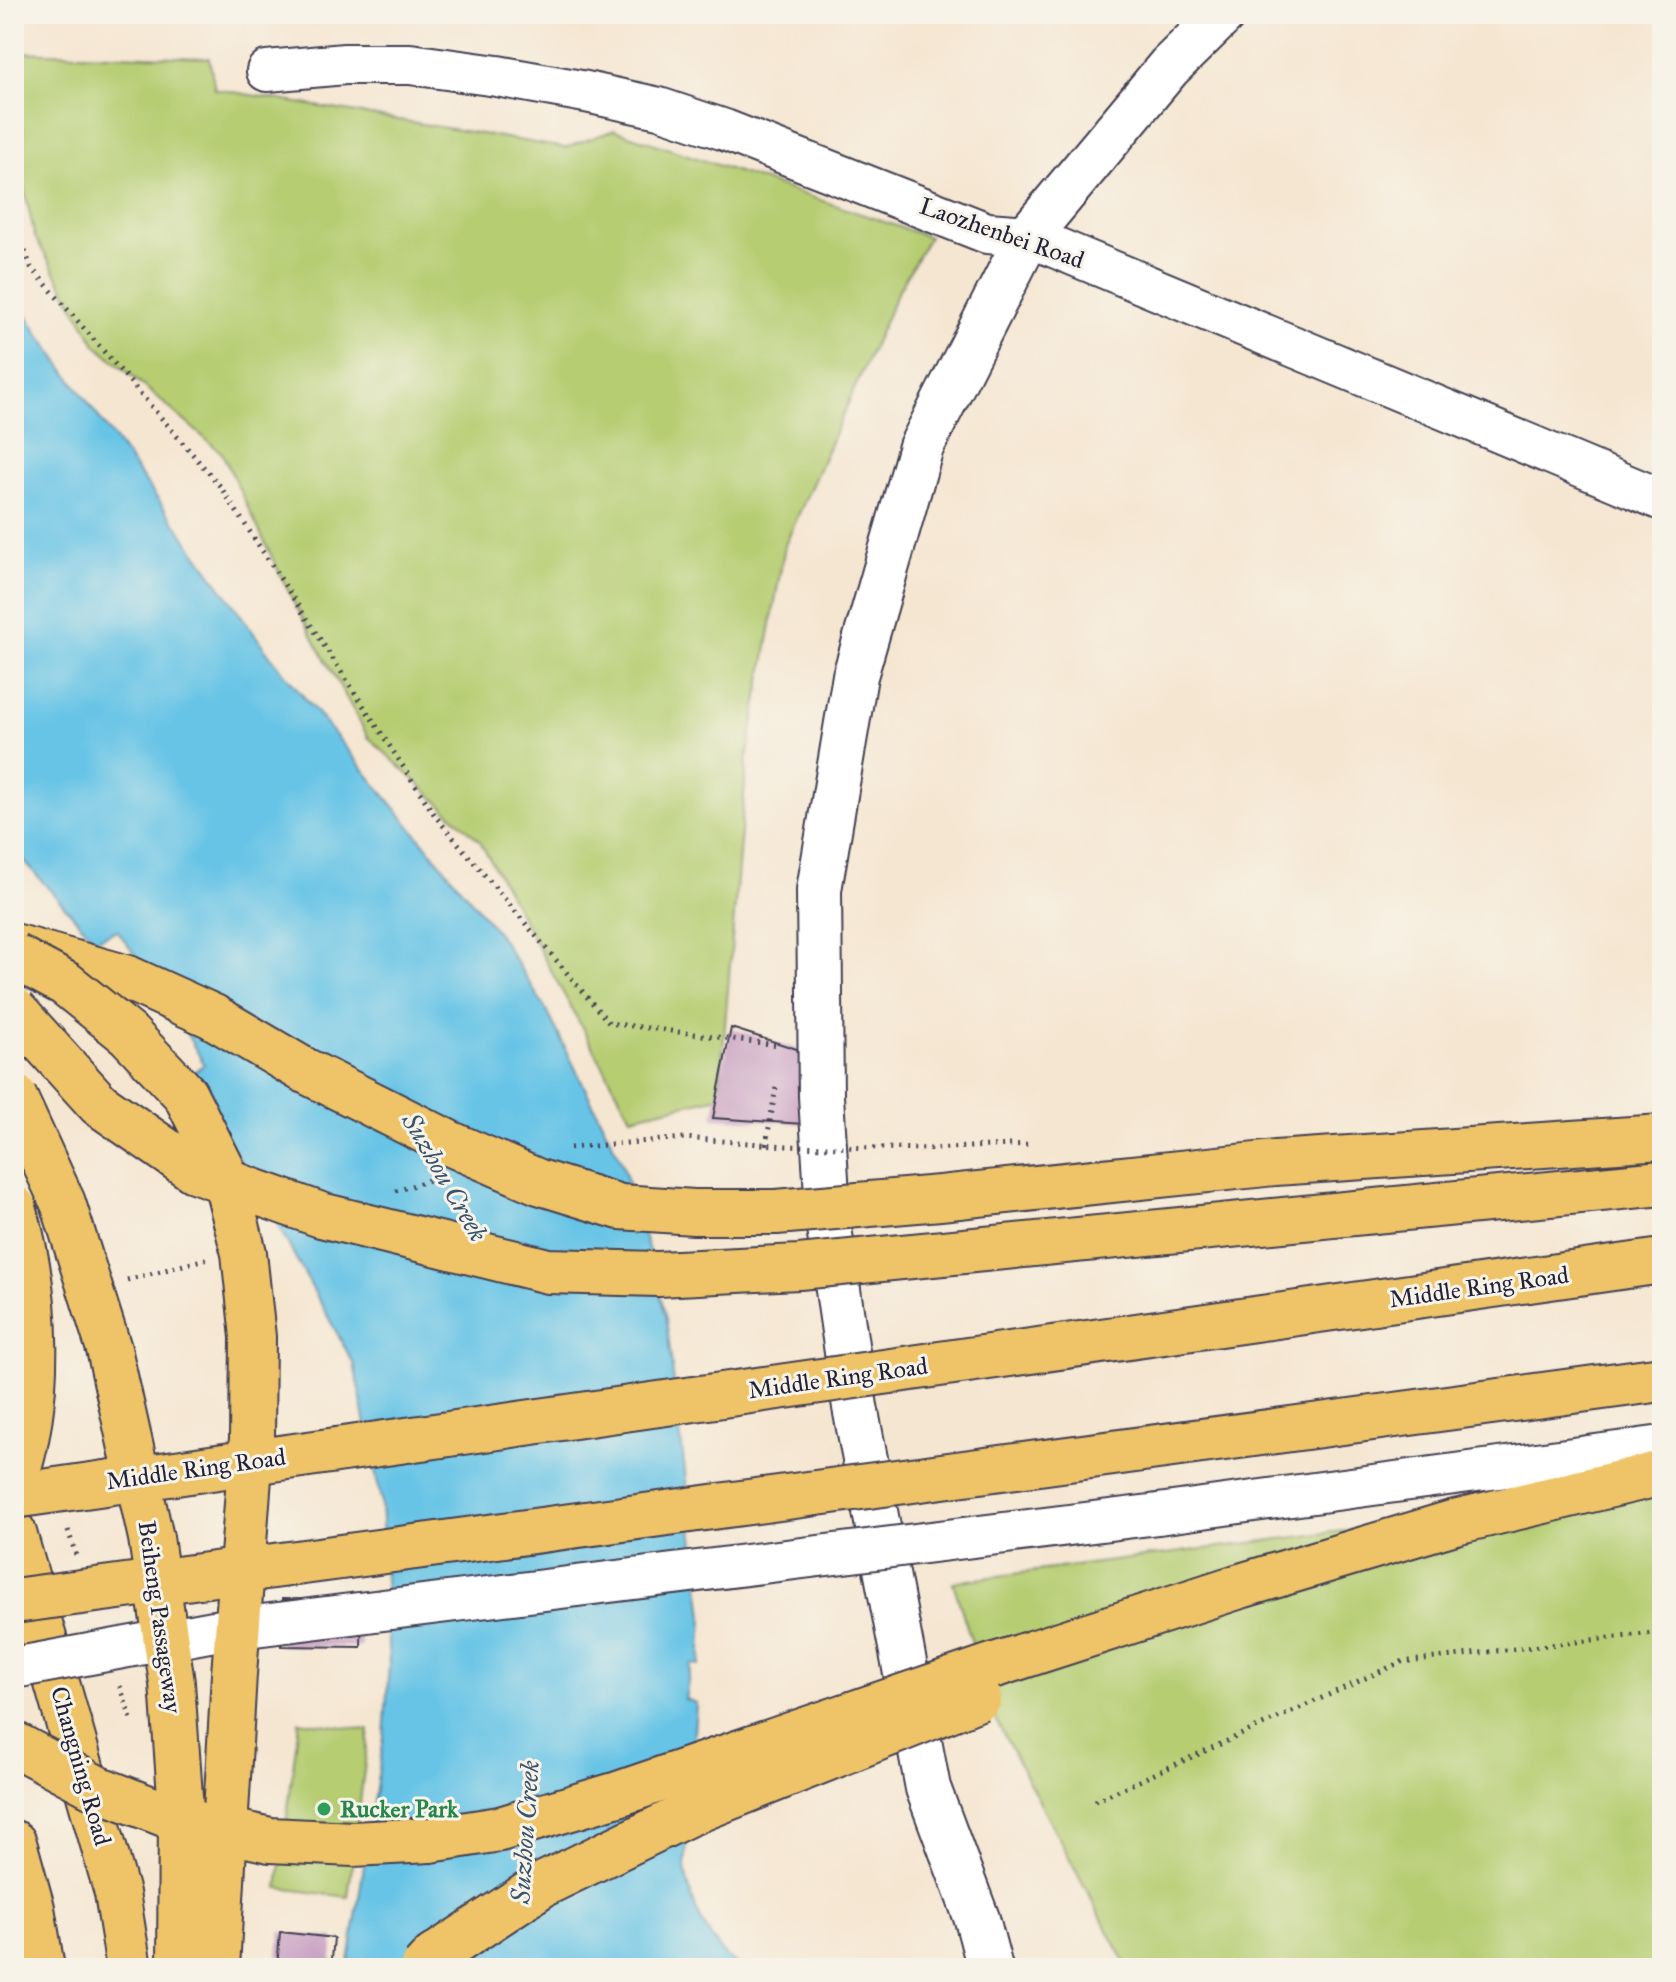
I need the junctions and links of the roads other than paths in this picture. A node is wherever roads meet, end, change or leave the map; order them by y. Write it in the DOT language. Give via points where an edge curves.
graph roads {
  1 [pos="1223,14"];
  2 [pos="267,71"];
  3 [pos="1028,236"];
  4 [pos="1662,500"];
  5 [pos="14,946"];
  6 [pos="14,956"];
  7 [pos="14,1010"];
  8 [pos="14,1096"];
  9 [pos="1662,1137"];
  10 [pos="1662,1183"];
  11 [pos="14,1208"];
  12 [pos="1662,1261"];
  13 [pos="1662,1379"];
  14 [pos="1662,1446"];
  15 [pos="1662,1473"];
  16 [pos="14,1475"];
  17 [pos="128,1479"];
  18 [pos="14,1485"];
  19 [pos="14,1496"];
  20 [pos="18,1567"];
  21 [pos="145,1585"];
  22 [pos="1237,1587"];
  23 [pos="14,1623"];
  24 [pos="14,1668"];
  25 [pos="14,1744"];
  26 [pos="14,1843"];
  27 [pos="42,1968"];
  28 [pos="129,1968"];
  29 [pos="180,1968"];
  30 [pos="217,1968"];
  31 [pos="423,1968"];
  32 [pos="990,1968"];
  1 -- 3 [label="street" via="1169,67"];
  2 -- 3 [label="street, Laozhenbei Road" via="410,64 586,92 725,130 987,233"];
  3 -- 4 [label="street, Laozhenbei Road"];
  3 -- 32 [label="street" via="921,447 855,676 819,890 820,1051 831,1243 858,1422 928,1788"];
  5 -- 9 [label="main road, bridge" via="128,978 212,1016 302,1069 449,1143 539,1182 620,1207 776,1212 1275,1163"];
  6 -- 30 [label="main road, bridge" via="66,984 128,1034 185,1094 223,1170 244,1253 253,1337 252,1438"];
  7 -- 10 [label="main road, bridge" via="99,1104 194,1170 321,1215 548,1271 658,1274 799,1267"];
  8 -- 29 [label="main road, Beiheng Passageway, bridge" via="63,1203 109,1349 151,1538 172,1683 181,1810"];
  11 -- 18 [label="main road, bridge" via="24,1245 35,1355 25,1453"];
  12 -- 17 [label="main road, Middle Ring Road, bridge"];
  13 -- 21 [label="main road, bridge"];
  14 -- 24 [label="street, bridge" via="214,1631"];
  15 -- 22 [label="main road, bridge" via="1455,1522"];
  16 -- 17 [label="main road, bridge"];
  17 -- 19 [label="main road, Middle Ring Road, bridge"];
  20 -- 21 [label="main road, bridge"];
  20 -- 28 [label="main road, Changning Road" via="117,1893"];
  21 -- 23 [label="main road, bridge"];
  22 -- 25 [label="main road, bridge" via="618,1794 500,1829 430,1840 270,1840 180,1820 97,1788"];
  22 -- 31 [label="main road, bridge" via="920,1723 688,1814 542,1885"];
  26 -- 27 [label="main road"];
}
